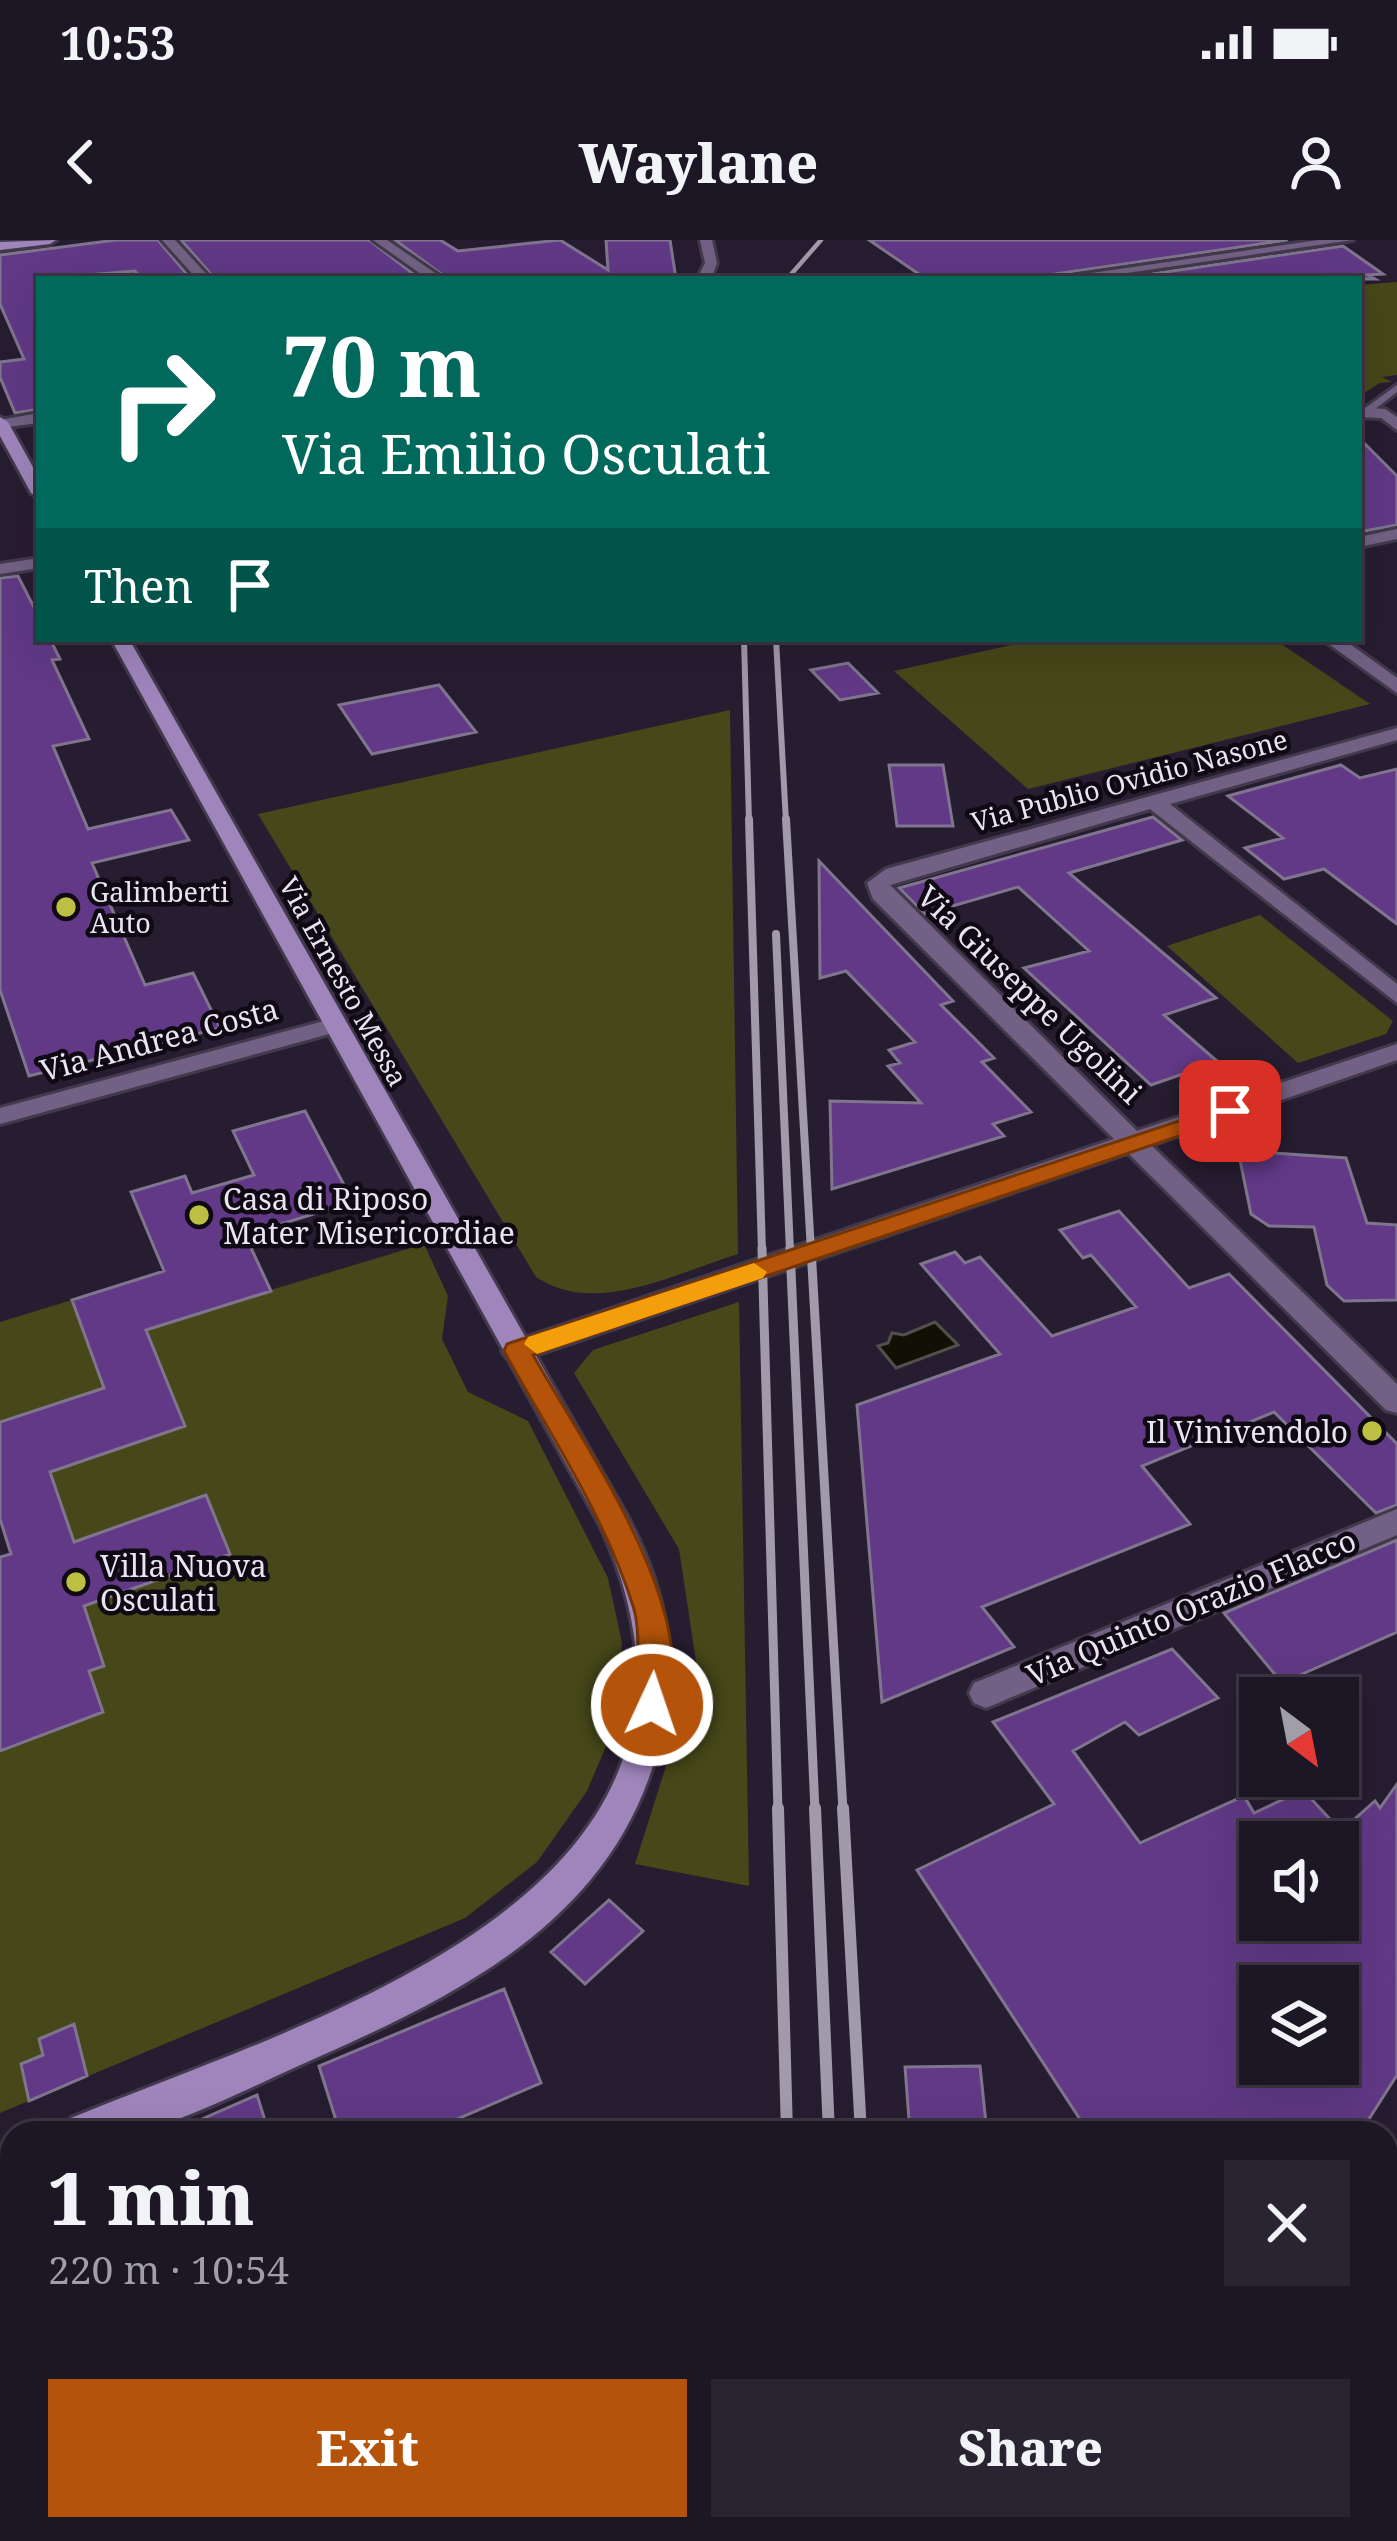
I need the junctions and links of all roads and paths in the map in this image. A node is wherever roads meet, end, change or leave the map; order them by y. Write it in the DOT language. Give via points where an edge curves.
graph roads {
  1 [pos="50,240"];
  2 [pos="168,240"];
  3 [pos="379,240"];
  4 [pos="706,240"];
  5 [pos="1347,240"];
  6 [pos="0,247"];
  7 [pos="201,276"];
  8 [pos="433,276"];
  9 [pos="705,276"];
  10 [pos="1079,276"];
  11 [pos="1397,388"];
  12 [pos="1363,411"];
  13 [pos="36,418"];
  14 [pos="0,423"];
  15 [pos="1397,425"];
  16 [pos="36,488"];
  17 [pos="1397,533"];
  18 [pos="1362,541"];
  19 [pos="36,563"];
  20 [pos="0,569"];
  21 [pos="122,642"];
  22 [pos="1335,642"];
  23 [pos="1397,686"];
  24 [pos="1397,734"];
  25 [pos="1153,802"];
  26 [pos="878,883"];
  27 [pos="1397,996"];
  28 [pos="335,1025"];
  29 [pos="1397,1052"];
  30 [pos="0,1116"];
  31 [pos="1136,1143"];
  32 [pos="517,1351"];
  33 [pos="1397,1402"];
  34 [pos="1397,1521"];
  35 [pos="986,1694"];
  36 [pos="113,2121"];
  1 -- 6 [label="street"];
  2 -- 7 [label="street"];
  3 -- 8 [label="street"];
  4 -- 9 [label="street"];
  5 -- 10 [label="street"];
  11 -- 12 [label="lane"];
  12 -- 15 [label="street"];
  13 -- 14 [label="street"];
  14 -- 16 [label="street"];
  17 -- 18 [label="street"];
  19 -- 20 [label="street"];
  21 -- 28 [label="street, Via Ernesto Messa"];
  22 -- 23 [label="street"];
  24 -- 25 [label="street, Via Publio Ovidio Nasone"];
  25 -- 26 [label="street, Via Publio Ovidio Nasone"];
  25 -- 27 [label="street"];
  26 -- 31 [label="street, Via Giuseppe Ugolini"];
  28 -- 30 [label="street, Via Andrea Costa"];
  28 -- 32 [label="street, Via Ernesto Messa"];
  29 -- 31 [label="street"];
  31 -- 32 [label="street"];
  31 -- 33 [label="street, Via Giuseppe Ugolini"];
  32 -- 36 [label="street, Via Ernesto Messa" via="616,1526 654,1622 652,1705 608,1827 572,1879 504,1938 438,1979"];
  34 -- 35 [label="street, Via Quinto Orazio Flacco"];
}
